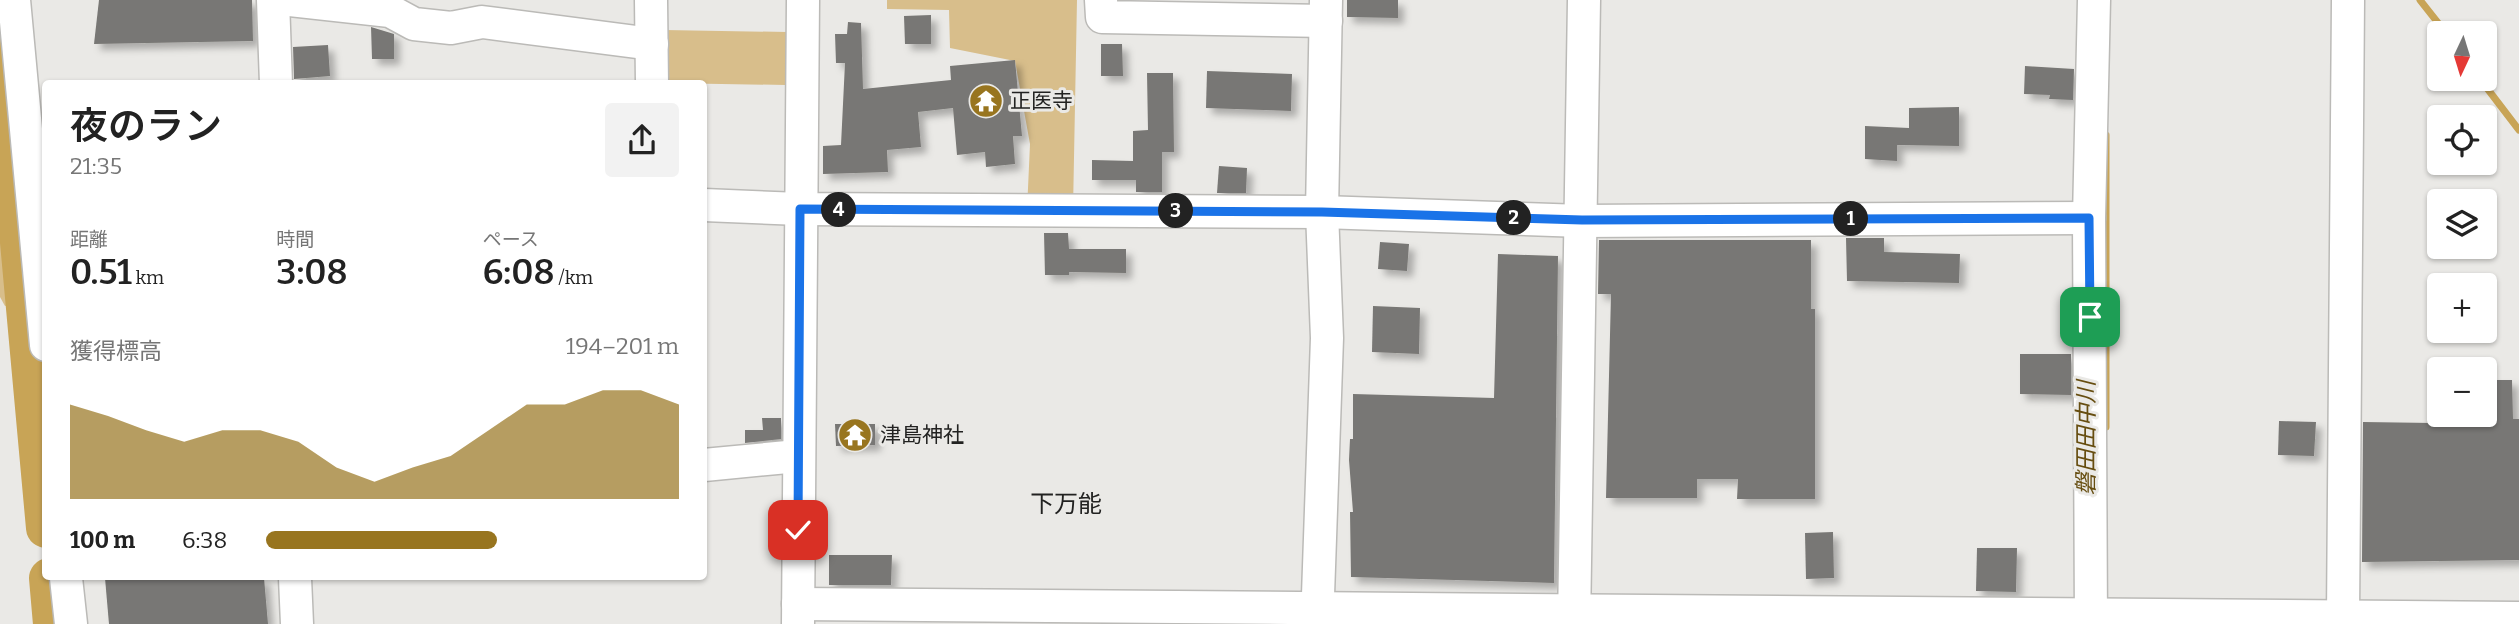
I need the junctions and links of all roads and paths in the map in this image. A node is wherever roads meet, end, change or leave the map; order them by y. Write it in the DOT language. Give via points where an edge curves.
graph roads {
  1 [pos="15,0"];
  2 [pos="273,0"];
  3 [pos="290,0"];
  4 [pos="651,0"];
  5 [pos="803,0"];
  6 [pos="1101,0"];
  7 [pos="1584,0"];
  8 [pos="2094,0"];
  9 [pos="2348,0"];
  10 [pos="1326,11"];
  11 [pos="652,44"];
  12 [pos="276,80"];
  13 [pos="652,80"];
  14 [pos="707,205"];
  15 [pos="800,209"];
  16 [pos="1322,212"];
  17 [pos="2089,218"];
  18 [pos="1582,220"];
  19 [pos="42,300"];
  20 [pos="798,456"];
  21 [pos="707,465"];
  22 [pos="66,580"];
  23 [pos="295,580"];
  24 [pos="798,614"];
  25 [pos="2343,616"];
  26 [pos="1317,617"];
  27 [pos="1574,618"];
  28 [pos="2519,618"];
  29 [pos="2091,620"];
  30 [pos="71,624"];
  31 [pos="297,624"];
  1 -- 19 [label="street"];
  2 -- 12 [label="street"];
  3 -- 11 [label="street" via="390,11 414,24 451,28 482,22"];
  4 -- 11 [label="street"];
  5 -- 15 [label="street"];
  6 -- 10 [label="street" via="1102,17"];
  7 -- 18 [label="street"];
  8 -- 17 [label="street"];
  9 -- 25 [label="street"];
  10 -- 16 [label="street"];
  11 -- 13 [label="street"];
  14 -- 15 [label="street"];
  15 -- 16 [label="street"];
  15 -- 20 [label="street"];
  16 -- 18 [label="street"];
  16 -- 26 [label="street" via="1327,338"];
  17 -- 18 [label="street"];
  17 -- 29 [label="street"];
  18 -- 27 [label="street"];
  20 -- 21 [label="street"];
  20 -- 24 [label="street"];
  22 -- 30 [label="street"];
  23 -- 31 [label="street"];
  24 -- 26 [label="street"];
  25 -- 28 [label="street"];
  25 -- 29 [label="street"];
  26 -- 27 [label="street"];
  27 -- 29 [label="street"];
}
